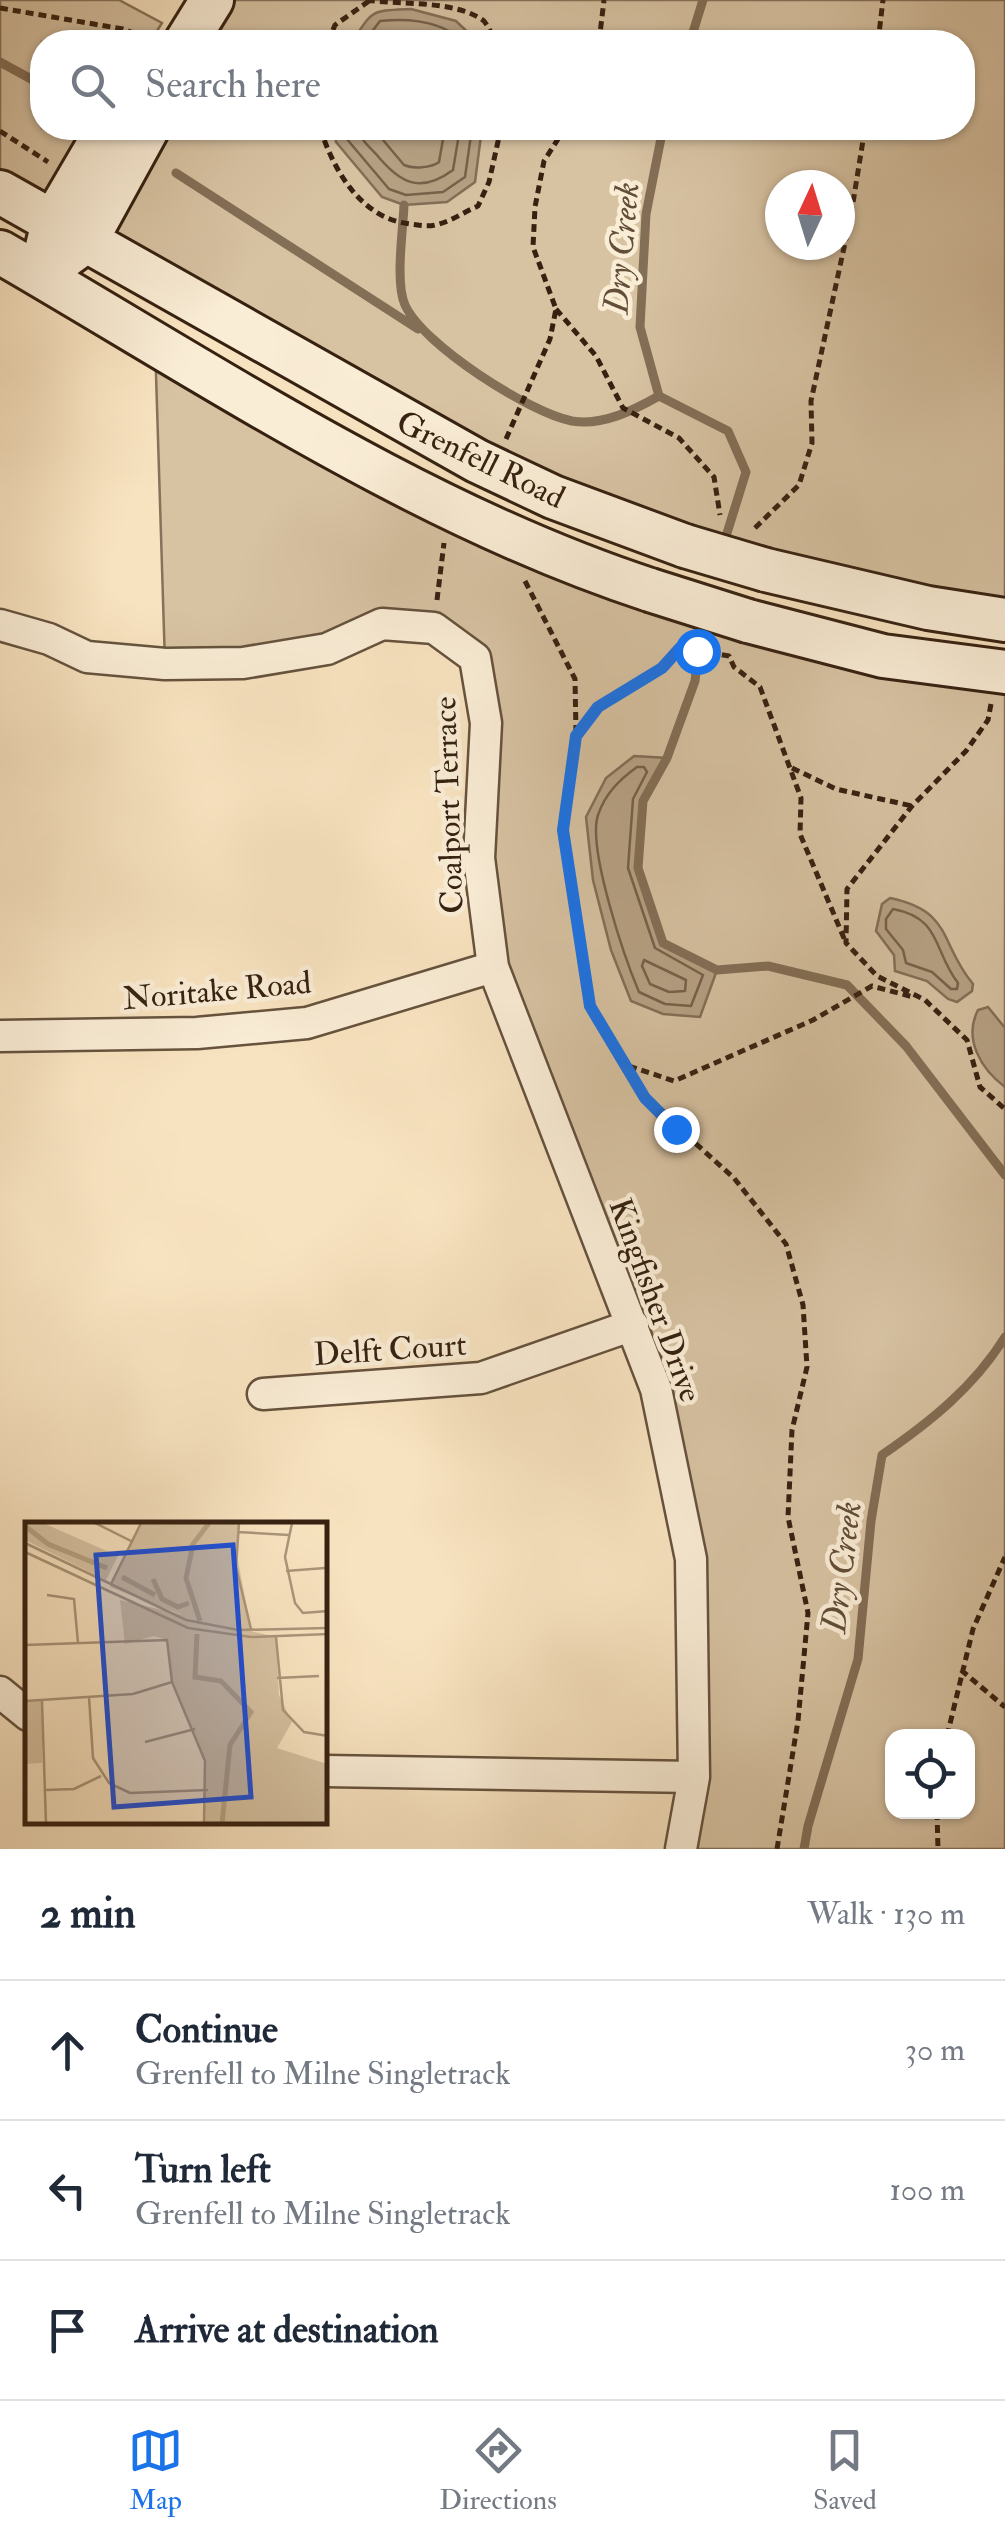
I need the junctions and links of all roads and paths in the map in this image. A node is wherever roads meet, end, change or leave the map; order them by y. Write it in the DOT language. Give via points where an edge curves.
graph roads {
  1 [pos="212,0"];
  2 [pos="368,0"];
  3 [pos="604,0"];
  4 [pos="883,0"];
  5 [pos="0,8"];
  6 [pos="128,30"];
  7 [pos="188,30"];
  8 [pos="333,30"];
  9 [pos="489,30"];
  10 [pos="600,30"];
  11 [pos="879,30"];
  12 [pos="104,140"];
  13 [pos="139,140"];
  14 [pos="324,140"];
  15 [pos="498,140"];
  16 [pos="557,140"];
  17 [pos="863,140"];
  18 [pos="0,192"];
  19 [pos="69,232"];
  20 [pos="0,252"];
  21 [pos="40,276"];
  22 [pos="556,308"];
  23 [pos="505,439"];
  24 [pos="720,515"];
  25 [pos="444,543"];
  26 [pos="758,552"];
  27 [pos="521,575"];
  28 [pos="1005,620"];
  29 [pos="0,625"];
  30 [pos="434,628"];
  31 [pos="998,672"];
  32 [pos="576,736"];
  33 [pos="789,767"];
  34 [pos="912,806"];
  35 [pos="846,943"];
  36 [pos="493,967"];
  37 [pos="925,1000"];
  38 [pos="0,1036"];
  39 [pos="628,1066"];
  40 [pos="1005,1108"];
  41 [pos="633,1326"];
  42 [pos="263,1394"];
  43 [pos="1005,1557"];
  44 [pos="961,1670"];
  45 [pos="0,1692"];
  46 [pos="1005,1708"];
  47 [pos="25,1713"];
  48 [pos="948,1729"];
  49 [pos="328,1772"];
  50 [pos="694,1777"];
  51 [pos="937,1819"];
  52 [pos="682,1849"];
  53 [pos="777,1849"];
  54 [pos="938,1849"];
  1 -- 7 [label="main road"];
  2 -- 8 [label="path"];
  2 -- 9 [label="path" via="468,10"];
  3 -- 10 [label="path"];
  4 -- 11 [label="path"];
  5 -- 6 [label="path"];
  12 -- 19 [label="main road"];
  13 -- 19 [label="main road"];
  14 -- 15 [label="path" via="347,183 378,216 438,224 478,206"];
  16 -- 22 [label="path" via="544,160 533,248"];
  17 -- 26 [label="path" via="811,401 812,442 799,484 764,516"];
  18 -- 19 [label="main road, Grenfell Road"];
  19 -- 21 [label="main road"];
  19 -- 26 [label="main road, Grenfell Road, bridge" via="553,497 685,546"];
  20 -- 21 [label="main road, Grenfell Road"];
  21 -- 31 [label="main road, Grenfell Road, bridge" via="399,483 540,548 748,621 883,656"];
  22 -- 23 [label="path" via="550,339"];
  22 -- 24 [label="path" via="596,356 623,408 680,438 714,476"];
  25 -- 30 [label="path"];
  26 -- 28 [label="main road, Grenfell Road" via="928,608"];
  27 -- 32 [label="path" via="574,679"];
  29 -- 30 [label="street" via="87,657 165,664 243,663 328,649 382,624"];
  30 -- 36 [label="street, Coalport Terrace" via="474,658 486,722 479,858"];
  31 -- 34 [label="path" via="988,720"];
  32 -- 33 [label="path" via="598,707 662,668 680,648 729,656 760,687"];
  32 -- 39 [label="path" via="563,830 590,1006"];
  33 -- 34 [label="path" via="836,789"];
  33 -- 35 [label="path" via="801,798 800,834"];
  34 -- 35 [label="path" via="847,888"];
  35 -- 37 [label="path" via="876,976"];
  36 -- 38 [label="street, Noritake Road" via="307,1022 198,1033"];
  36 -- 41 [label="street, Kingfisher Drive"];
  37 -- 39 [label="path" via="872,986 813,1020 674,1081"];
  37 -- 40 [label="path" via="967,1040 980,1087"];
  39 -- 53 [label="path" via="645,1098 734,1178 786,1244 803,1305 806,1367 792,1430 788,1517 808,1613"];
  41 -- 42 [label="street, Delft Court" via="481,1378"];
  41 -- 50 [label="street, Kingfisher Drive" via="656,1389 691,1559"];
  43 -- 44 [label="path"];
  44 -- 46 [label="path"];
  44 -- 48 [label="path"];
  45 -- 47 [label="street"];
  49 -- 50 [label="street"];
  50 -- 52 [label="street, Kingfisher Drive"];
  51 -- 54 [label="path"];
}
